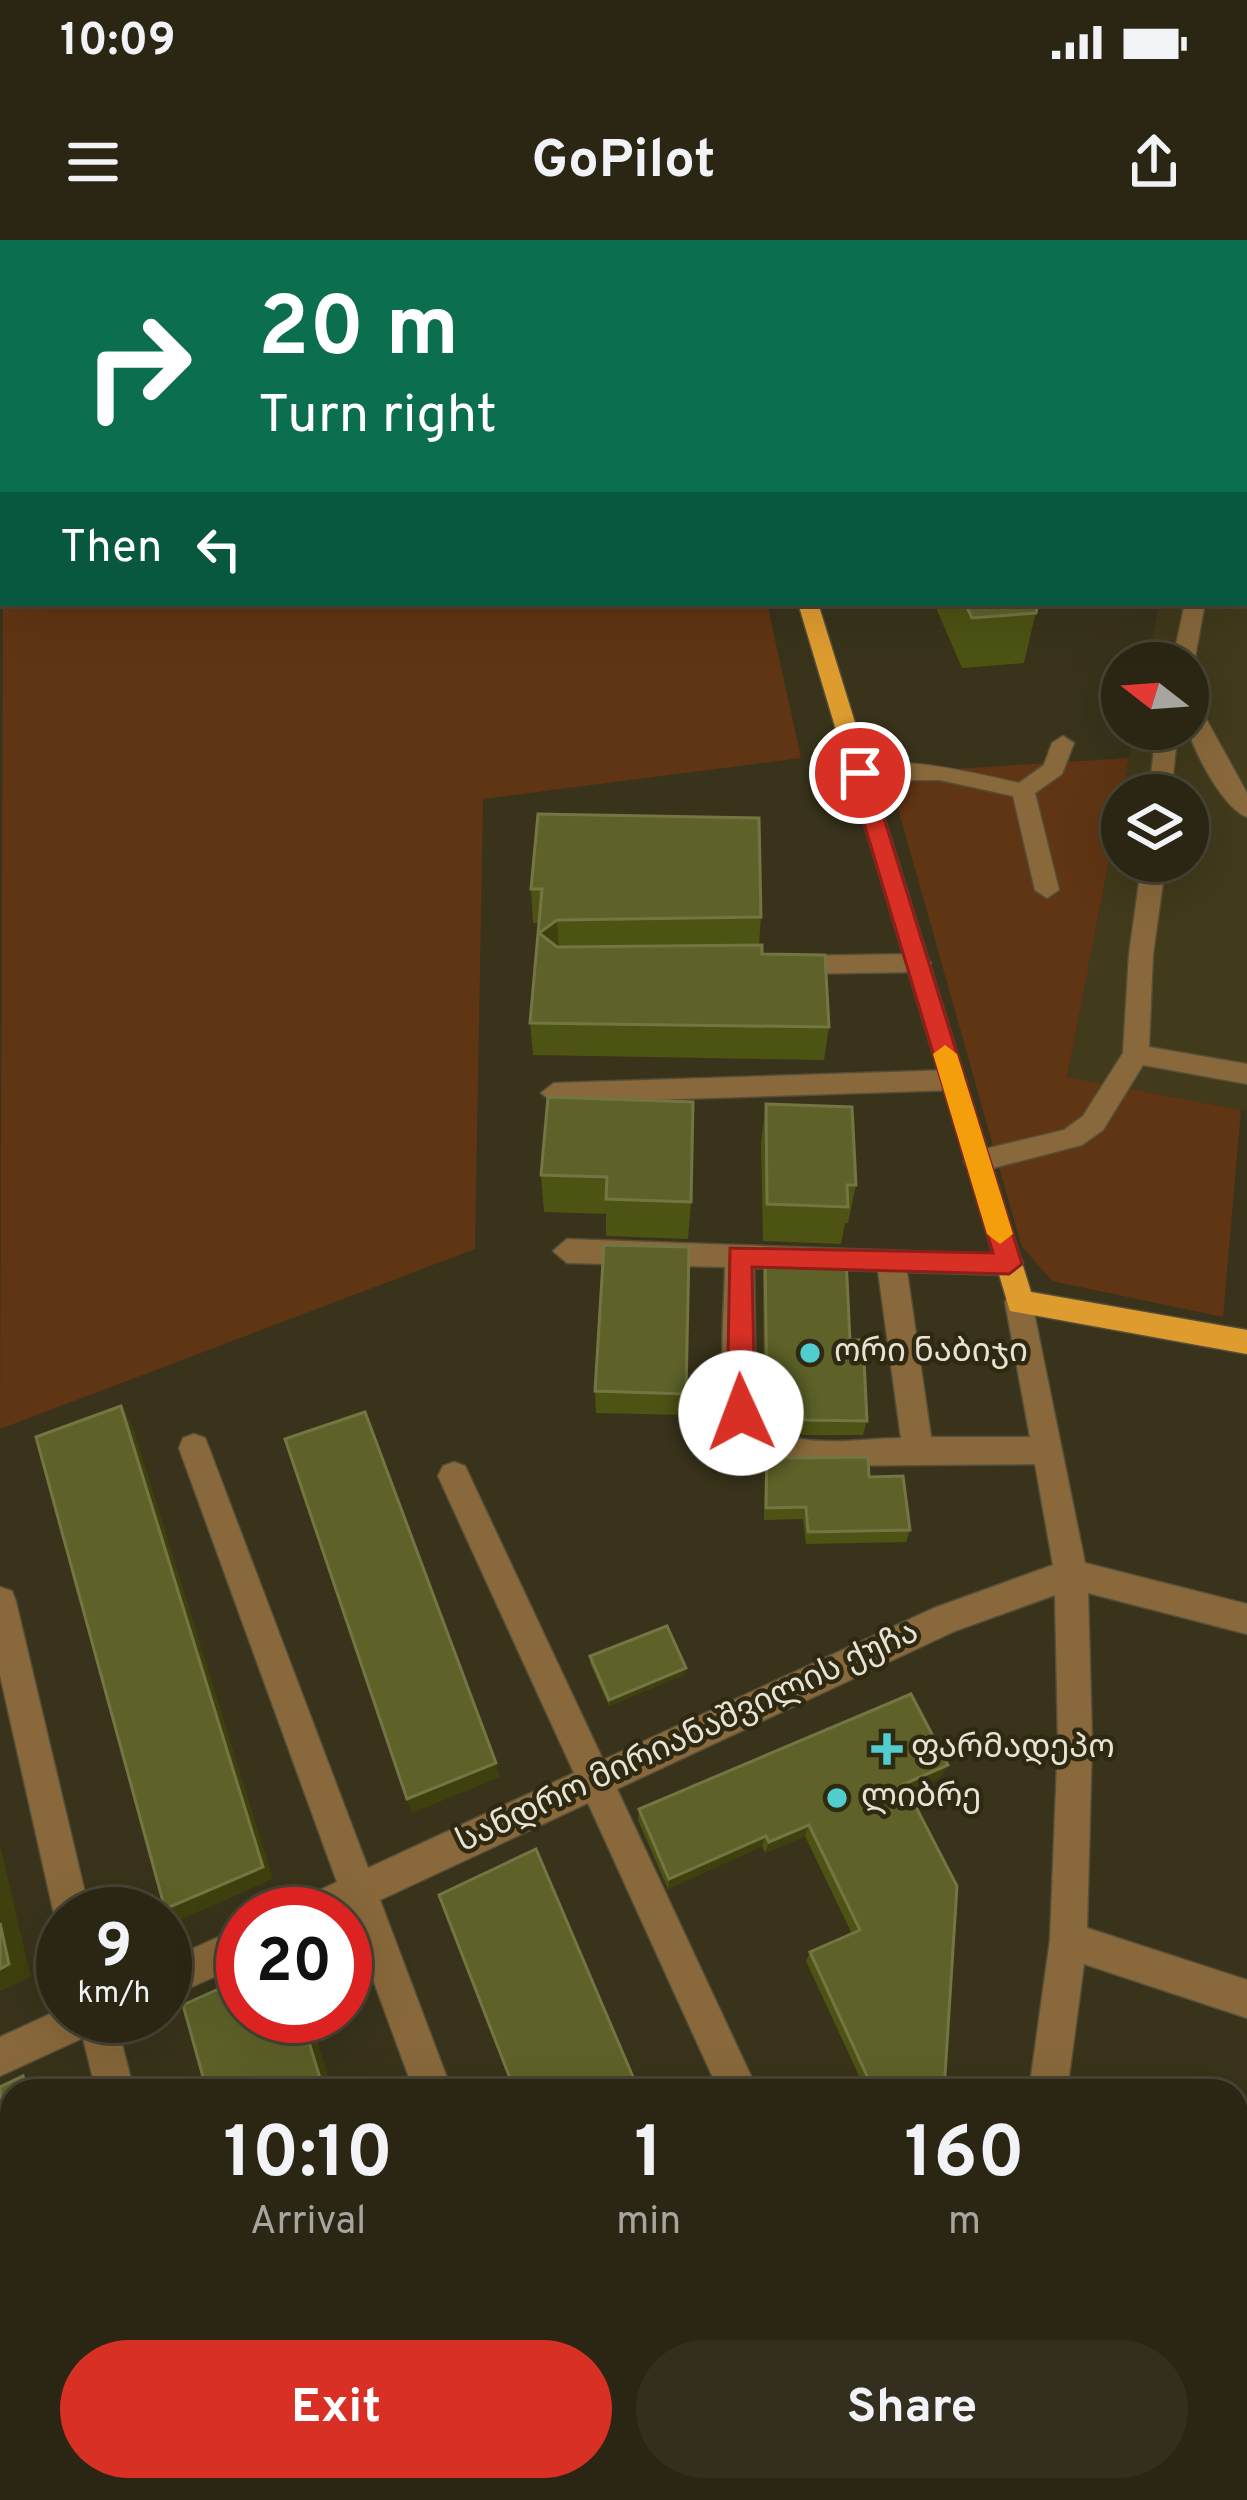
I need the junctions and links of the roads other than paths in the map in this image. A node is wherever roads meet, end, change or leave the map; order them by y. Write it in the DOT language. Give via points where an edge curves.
graph roads {
  1 [pos="809,606"];
  2 [pos="1194,606"];
  3 [pos="1187,642"];
  4 [pos="1063,743"];
  5 [pos="1209,747"];
  6 [pos="860,773"];
  7 [pos="1023,791"];
  8 [pos="1247,809"];
  9 [pos="1151,882"];
  10 [pos="1047,890"];
  11 [pos="918,963"];
  12 [pos="750,965"];
  13 [pos="1136,1054"];
  14 [pos="1247,1074"];
  15 [pos="953,1080"];
  16 [pos="554,1093"];
  17 [pos="977,1161"];
  18 [pos="567,1251"];
  19 [pos="739,1256"];
  20 [pos="891,1260"];
  21 [pos="1009,1264"];
  22 [pos="1020,1302"];
  23 [pos="1247,1342"];
  24 [pos="194,1448"];
  25 [pos="1049,1450"];
  26 [pos="918,1451"];
  27 [pos="454,1477"];
  28 [pos="1071,1574"];
  29 [pos="0,1602"];
  30 [pos="1247,1619"];
  31 [pos="596,1781"];
  32 [pos="66,1887"];
  33 [pos="361,1887"];
  34 [pos="368,1887"];
  35 [pos="372,1918"];
  36 [pos="1068,1940"];
  37 [pos="1247,1999"];
  38 [pos="36,2041"];
  39 [pos="100,2043"];
  40 [pos="0,2057"];
  41 [pos="111,2079"];
  42 [pos="430,2079"];
  43 [pos="733,2079"];
  44 [pos="1050,2079"];
  1 -- 6 [label="main road"];
  2 -- 3 [label="street"];
  4 -- 7 [label="street" via="1054,769"];
  5 -- 8 [label="street"];
  6 -- 7 [label="street" via="940,773"];
  6 -- 11 [label="main road"];
  7 -- 10 [label="street"];
  9 -- 13 [label="street"];
  11 -- 12 [label="street"];
  11 -- 15 [label="main road"];
  13 -- 14 [label="street"];
  13 -- 17 [label="street" via="1093,1123 1072,1138"];
  15 -- 16 [label="street"];
  15 -- 17 [label="main road"];
  17 -- 21 [label="main road"];
  18 -- 19 [label="street"];
  19 -- 20 [label="street"];
  19 -- 26 [label="street" via="739,1390 751,1433 787,1452"];
  20 -- 21 [label="street"];
  20 -- 26 [label="street"];
  21 -- 22 [label="main road"];
  22 -- 23 [label="main road"];
  22 -- 25 [label="street"];
  24 -- 33 [label="street"];
  25 -- 26 [label="street"];
  25 -- 28 [label="street"];
  27 -- 31 [label="street"];
  28 -- 30 [label="street"];
  28 -- 31 [label="street, სანდრო მირიანაშვილის ქუჩა" via="946,1618"];
  28 -- 36 [label="street"];
  29 -- 32 [label="street"];
  31 -- 34 [label="street, სანდრო მირიანაშვილის ქუჩა"];
  31 -- 43 [label="street"];
  35 -- 42 [label="street"];
  36 -- 37 [label="street"];
  36 -- 44 [label="street"];
  38 -- 40 [label="street"];
  39 -- 41 [label="street"];
}
